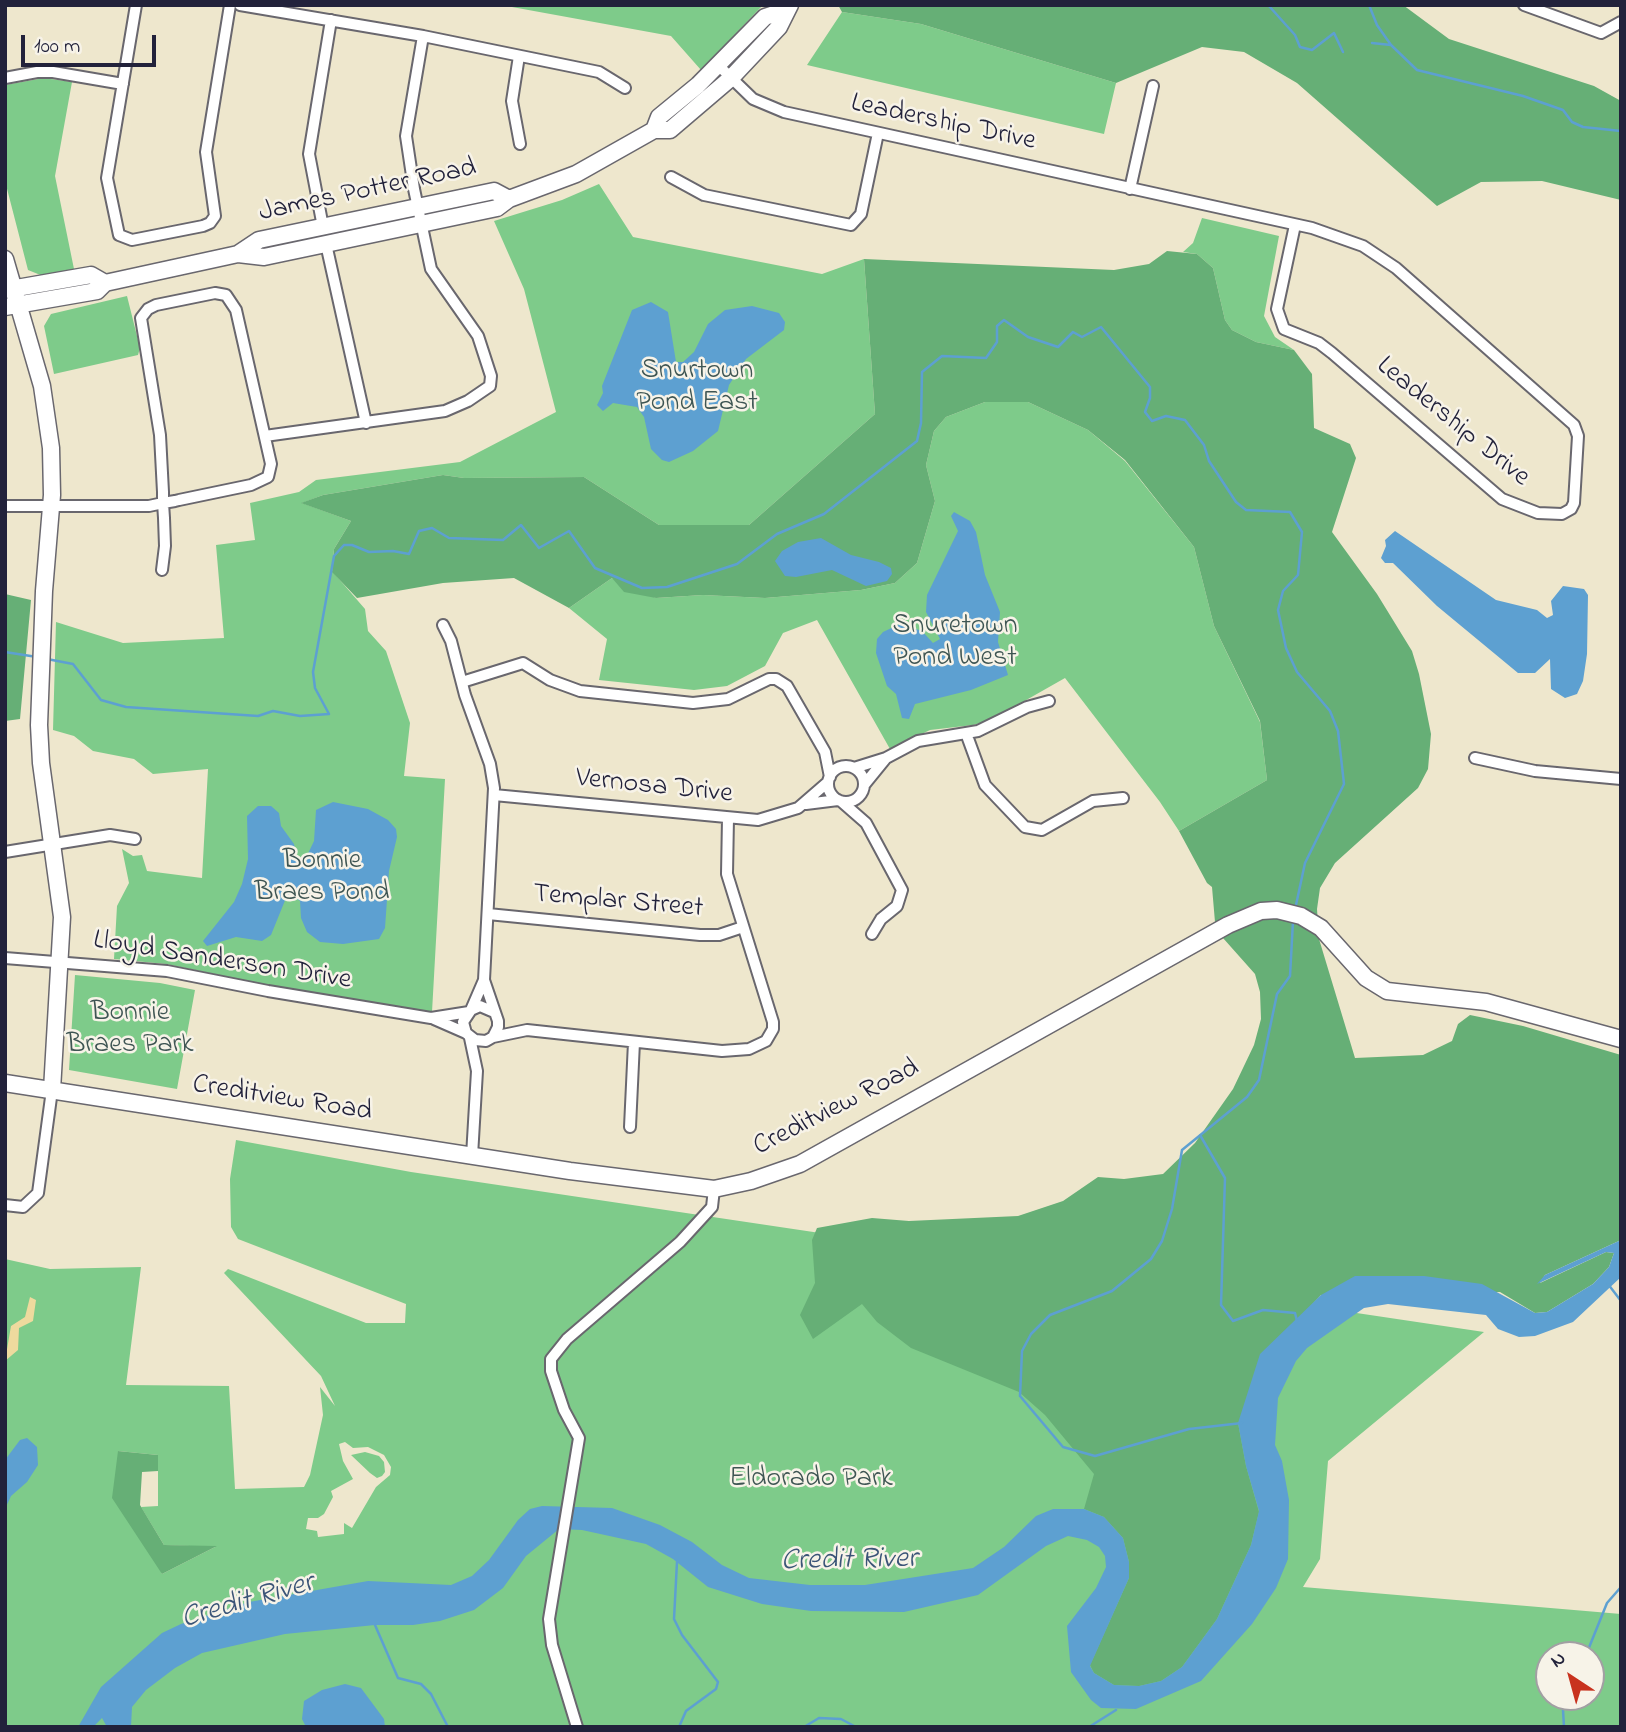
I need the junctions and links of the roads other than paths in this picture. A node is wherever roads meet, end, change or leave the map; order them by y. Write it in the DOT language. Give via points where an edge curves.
graph roads {
  1 [pos="136,5"];
  2 [pos="230,5"];
  3 [pos="240,5"];
  4 [pos="1524,5"];
  5 [pos="1538,7"];
  6 [pos="788,8"];
  7 [pos="331,20"];
  8 [pos="1621,22"];
  9 [pos="423,36"];
  10 [pos="519,56"];
  11 [pos="719,66"];
  12 [pos="5,78"];
  13 [pos="731,78"];
  14 [pos="123,84"];
  15 [pos="1153,86"];
  16 [pos="625,88"];
  17 [pos="654,130"];
  18 [pos="878,133"];
  19 [pos="520,144"];
  20 [pos="671,177"];
  21 [pos="1130,189"];
  22 [pos="509,199"];
  23 [pos="418,207"];
  24 [pos="421,224"];
  25 [pos="1296,225"];
  26 [pos="323,227"];
  27 [pos="326,244"];
  28 [pos="238,254"];
  29 [pos="5,259"];
  30 [pos="105,283"];
  31 [pos="10,289"];
  32 [pos="13,306"];
  33 [pos="366,423"];
  34 [pos="265,436"];
  35 [pos="163,503"];
  36 [pos="5,506"];
  37 [pos="51,507"];
  38 [pos="162,570"];
  39 [pos="443,625"];
  40 [pos="462,682"];
  41 [pos="1049,702"];
  42 [pos="966,733"];
  43 [pos="825,752"];
  44 [pos="886,758"];
  45 [pos="1475,758"];
  46 [pos="851,767"];
  47 [pos="1621,779"];
  48 [pos="829,780"];
  49 [pos="863,789"];
  50 [pos="494,795"];
  51 [pos="1123,798"];
  52 [pos="840,801"];
  53 [pos="806,804"];
  54 [pos="728,818"];
  55 [pos="866,823"];
  56 [pos="135,839"];
  57 [pos="54,844"];
  58 [pos="5,852"];
  59 [pos="488,914"];
  60 [pos="743,927"];
  61 [pos="872,934"];
  62 [pos="5,958"];
  63 [pos="61,961"];
  64 [pos="484,980"];
  65 [pos="470,1011"];
  66 [pos="496,1014"];
  67 [pos="431,1018"];
  68 [pos="527,1030"];
  69 [pos="468,1035"];
  70 [pos="492,1038"];
  71 [pos="1621,1039"];
  72 [pos="634,1042"];
  73 [pos="477,1071"];
  74 [pos="5,1083"];
  75 [pos="52,1090"];
  76 [pos="630,1127"];
  77 [pos="472,1156"];
  78 [pos="714,1189"];
  79 [pos="5,1205"];
  80 [pos="577,1727"];
  1 -- 14 [label="street"];
  2 -- 14 [label="street" via="206,152 216,208 210,223 132,240 119,235 107,178"];
  3 -- 7 [label="street"];
  4 -- 5 [label="street"];
  5 -- 8 [label="street" via="1601,33"];
  6 -- 11 [label="street, James Potter Road" via="765,17"];
  6 -- 13 [label="street, James Potter Road" via="779,27"];
  7 -- 9 [label="street"];
  7 -- 26 [label="street" via="309,154"];
  9 -- 10 [label="street"];
  9 -- 23 [label="street" via="406,136"];
  10 -- 16 [label="street" via="599,72"];
  10 -- 19 [label="street" via="512,102"];
  11 -- 13 [label="street, Leadership Drive"];
  11 -- 17 [label="street, James Potter Road" via="659,117"];
  12 -- 14 [label="street" via="53,72"];
  13 -- 17 [label="street, James Potter Road" via="670,130"];
  13 -- 18 [label="street, Leadership Drive" via="766,106"];
  15 -- 21 [label="street"];
  17 -- 22 [label="street, James Potter Road" via="576,174"];
  18 -- 20 [label="street" via="861,214 851,225 704,195"];
  18 -- 21 [label="street, Leadership Drive"];
  21 -- 25 [label="street, Leadership Drive"];
  22 -- 23 [label="street, James Potter Road" via="494,191"];
  22 -- 24 [label="street, James Potter Road" via="497,208"];
  23 -- 24 [label="street"];
  23 -- 26 [label="street, James Potter Road"];
  24 -- 27 [label="street, James Potter Road"];
  24 -- 33 [label="street" via="431,269 478,335 491,381 480,394 451,410"];
  25 -- 25 [label="street, Leadership Drive" via="1277,309 1284,329 1332,353 1502,499 1538,513 1562,514 1571,509 1578,436 1570,420 1382,257 1343,237"];
  26 -- 28 [label="street, James Potter Road" via="260,240"];
  27 -- 28 [label="street, James Potter Road" via="264,257"];
  27 -- 33 [label="street"];
  28 -- 30 [label="street, James Potter Road"];
  29 -- 31 [label="street"];
  30 -- 31 [label="street, James Potter Road" via="91,275"];
  30 -- 32 [label="street, James Potter Road" via="97,291"];
  31 -- 32 [label="street"];
  32 -- 37 [label="street" via="47,417"];
  33 -- 34 [label="street"];
  34 -- 35 [label="street" via="271,472 261,482"];
  34 -- 35 [label="street" via="232,299 215,293 149,307 140,325 157,405"];
  35 -- 37 [label="street"];
  35 -- 38 [label="street"];
  36 -- 37 [label="street"];
  37 -- 57 [label="street" via="39,725"];
  39 -- 40 [label="street"];
  40 -- 43 [label="street" via="523,663 580,691 693,703 728,699 776,679 787,686"];
  40 -- 50 [label="street" via="490,764"];
  41 -- 42 [label="street"];
  42 -- 44 [label="street" via="928,738"];
  42 -- 51 [label="street" via="985,785 1025,827 1042,830 1093,801"];
  43 -- 46 [label="street"];
  43 -- 48 [label="street"];
  44 -- 46 [label="street"];
  44 -- 49 [label="street"];
  45 -- 47 [label="street" via="1535,771"];
  46 -- 48 [label="street" via="837,769"];
  46 -- 49 [label="street" via="861,775"];
  48 -- 52 [label="street" via="830,793"];
  48 -- 53 [label="street, Vernosa Drive"];
  49 -- 52 [label="street" via="853,800"];
  49 -- 55 [label="street"];
  50 -- 54 [label="street, Vernosa Drive"];
  50 -- 59 [label="street"];
  52 -- 53 [label="street, Vernosa Drive"];
  52 -- 55 [label="street"];
  53 -- 54 [label="street, Vernosa Drive" via="771,818"];
  54 -- 60 [label="street" via="727,874"];
  55 -- 61 [label="street" via="902,890 897,906"];
  56 -- 57 [label="street" via="110,835"];
  57 -- 58 [label="street"];
  57 -- 63 [label="street" via="61,897"];
  59 -- 60 [label="street, Templar Street" via="701,935"];
  59 -- 64 [label="street"];
  60 -- 72 [label="street" via="773,1022 766,1041 734,1051"];
  62 -- 63 [label="street, Lloyd Sanderson Drive"];
  63 -- 67 [label="street, Lloyd Sanderson Drive" via="167,971"];
  63 -- 75 [label="street"];
  64 -- 65 [label="street"];
  64 -- 66 [label="street"];
  65 -- 66 [label="street" via="481,1006"];
  65 -- 67 [label="street, Lloyd Sanderson Drive"];
  65 -- 69 [label="street" via="463,1022"];
  66 -- 68 [label="street"];
  66 -- 70 [label="street" via="498,1027"];
  67 -- 69 [label="street, Lloyd Sanderson Drive"];
  68 -- 70 [label="street"];
  68 -- 72 [label="street"];
  69 -- 70 [label="street" via="480,1042"];
  69 -- 73 [label="street"];
  70 -- 73 [label="street"];
  71 -- 78 [label="street, Creditview Road" via="1486,1002 1388,990 1367,978 1312,921 1289,911 1261,911 1217,931 812,1158 751,1181"];
  72 -- 76 [label="street"];
  73 -- 77 [label="street"];
  74 -- 75 [label="street, Creditview Road"];
  75 -- 77 [label="street, Creditview Road"];
  75 -- 79 [label="street" via="38,1194 23,1207"];
  77 -- 78 [label="street, Creditview Road"];
  78 -- 80 [label="street" via="712,1207 680,1242 567,1339 551,1359 564,1410 579,1438 549,1619 552,1645"];
}
